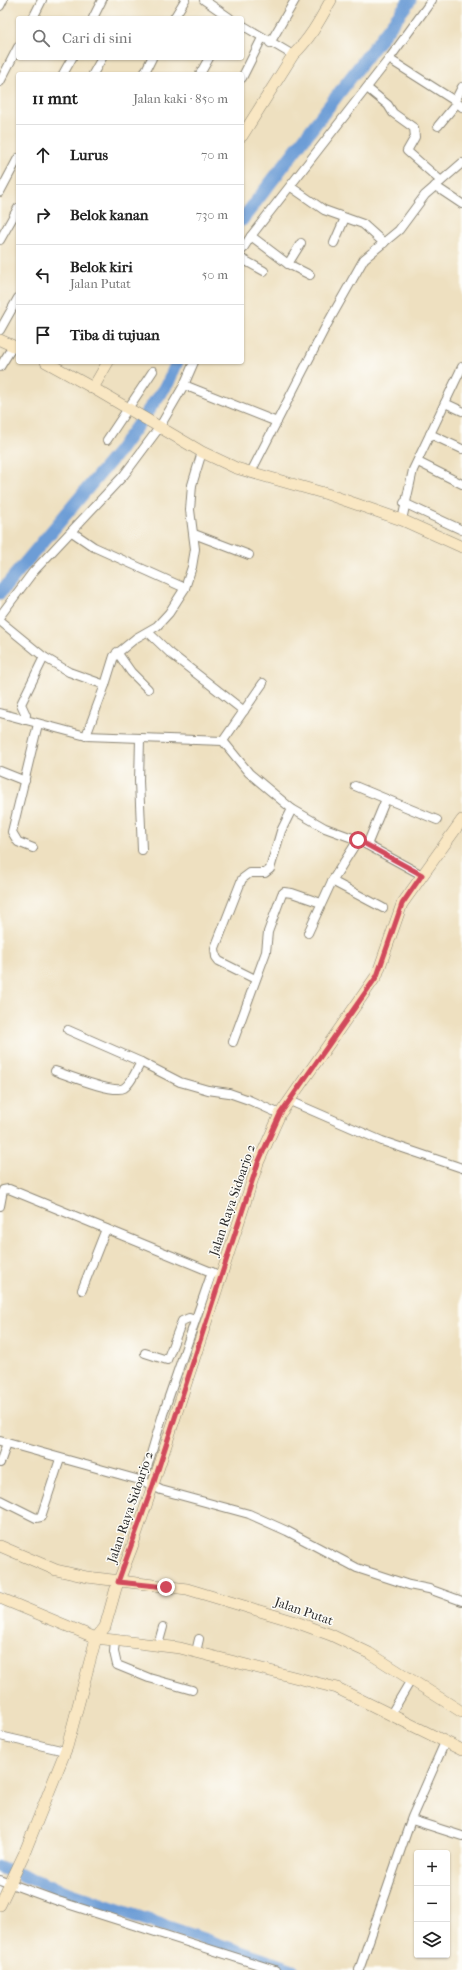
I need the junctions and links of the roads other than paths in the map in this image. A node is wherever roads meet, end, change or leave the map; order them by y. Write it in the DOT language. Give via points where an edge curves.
graph roads {
  1 [pos="3,0"];
  2 [pos="42,0"];
  3 [pos="102,0"];
  4 [pos="185,0"];
  5 [pos="204,0"];
  6 [pos="295,0"];
  7 [pos="331,0"];
  8 [pos="432,0"];
  9 [pos="0,6"];
  10 [pos="34,16"];
  11 [pos="94,16"];
  12 [pos="175,16"];
  13 [pos="227,16"];
  14 [pos="244,26"];
  15 [pos="262,38"];
  16 [pos="270,43"];
  17 [pos="16,51"];
  18 [pos="293,55"];
  19 [pos="71,60"];
  20 [pos="101,60"];
  21 [pos="151,60"];
  22 [pos="208,60"];
  23 [pos="389,60"];
  24 [pos="64,72"];
  25 [pos="94,72"];
  26 [pos="145,72"];
  27 [pos="201,72"];
  28 [pos="244,74"];
  29 [pos="0,82"];
  30 [pos="462,87"];
  31 [pos="367,88"];
  32 [pos="458,104"];
  33 [pos="438,126"];
  34 [pos="244,133"];
  35 [pos="16,162"];
  36 [pos="462,163"];
  37 [pos="438,183"];
  38 [pos="291,186"];
  39 [pos="0,192"];
  40 [pos="462,204"];
  41 [pos="16,212"];
  42 [pos="345,218"];
  43 [pos="251,236"];
  44 [pos="0,240"];
  45 [pos="301,243"];
  46 [pos="334,243"];
  47 [pos="384,243"];
  48 [pos="244,247"];
  49 [pos="244,260"];
  50 [pos="288,264"];
  51 [pos="264,271"];
  52 [pos="310,275"];
  53 [pos="16,302"];
  54 [pos="0,330"];
  55 [pos="0,340"];
  56 [pos="15,347"];
  57 [pos="50,364"];
  58 [pos="107,364"];
  59 [pos="193,364"];
  60 [pos="0,367"];
  61 [pos="462,367"];
  62 [pos="153,370"];
  63 [pos="184,386"];
  64 [pos="93,388"];
  65 [pos="445,403"];
  66 [pos="129,410"];
  67 [pos="462,411"];
  68 [pos="277,422"];
  69 [pos="156,426"];
  70 [pos="430,434"];
  71 [pos="107,440"];
  72 [pos="462,449"];
  73 [pos="202,452"];
  74 [pos="418,462"];
  75 [pos="251,472"];
  76 [pos="462,484"];
  77 [pos="404,503"];
  78 [pos="402,520"];
  79 [pos="462,530"];
  80 [pos="72,532"];
  81 [pos="194,534"];
  82 [pos="462,547"];
  83 [pos="249,555"];
  84 [pos="185,588"];
  85 [pos="0,616"];
  86 [pos="0,621"];
  87 [pos="148,632"];
  88 [pos="115,653"];
  89 [pos="44,657"];
  90 [pos="263,683"];
  91 [pos="105,685"];
  92 [pos="148,689"];
  93 [pos="244,711"];
  94 [pos="0,713"];
  95 [pos="25,720"];
  96 [pos="38,724"];
  97 [pos="86,736"];
  98 [pos="140,739"];
  99 [pos="223,741"];
  100 [pos="0,771"];
  101 [pos="25,780"];
  102 [pos="355,786"];
  103 [pos="386,799"];
  104 [pos="292,809"];
  105 [pos="437,820"];
  106 [pos="462,820"];
  107 [pos="358,840"];
  108 [pos="367,844"];
  109 [pos="33,848"];
  110 [pos="142,850"];
  111 [pos="418,872"];
  112 [pos="332,881"];
  113 [pos="321,903"];
  114 [pos="384,908"];
  115 [pos="308,933"];
  116 [pos="255,979"];
  117 [pos="68,1030"];
  118 [pos="233,1042"];
  119 [pos="141,1062"];
  120 [pos="55,1071"];
  121 [pos="290,1101"];
  122 [pos="276,1112"];
  123 [pos="462,1168"];
  124 [pos="0,1206"];
  125 [pos="106,1229"];
  126 [pos="216,1274"];
  127 [pos="82,1290"];
  128 [pos="196,1320"];
  129 [pos="145,1353"];
  130 [pos="3,1442"];
  131 [pos="60,1459"];
  132 [pos="0,1463"];
  133 [pos="148,1483"];
  134 [pos="0,1500"];
  135 [pos="0,1546"];
  136 [pos="116,1588"];
  137 [pos="0,1598"];
  138 [pos="462,1601"];
  139 [pos="96,1638"];
  140 [pos="116,1640"];
  141 [pos="409,1683"];
  142 [pos="192,1690"];
  143 [pos="462,1712"];
  144 [pos="391,1714"];
  145 [pos="0,1736"];
  146 [pos="445,1742"];
  147 [pos="462,1750"];
  148 [pos="65,1751"];
  149 [pos="413,1821"];
  150 [pos="462,1836"];
  151 [pos="8,1881"];
  152 [pos="0,1905"];
  153 [pos="264,1968"];
  154 [pos="275,1970"];
  155 [pos="359,1970"];
  1 -- 9 [label="street"];
  2 -- 10 [label="street"];
  3 -- 11 [label="street"];
  4 -- 12 [label="street"];
  5 -- 13 [label="street"];
  6 -- 16 [label="street"];
  7 -- 18 [label="street" via="308,39"];
  8 -- 23 [label="street"];
  14 -- 15 [label="street"];
  15 -- 16 [label="street"];
  15 -- 28 [label="street"];
  16 -- 18 [label="street"];
  17 -- 29 [label="street"];
  18 -- 34 [label="street"];
  19 -- 24 [label="street"];
  20 -- 25 [label="street"];
  21 -- 26 [label="street"];
  22 -- 27 [label="street"];
  23 -- 31 [label="street"];
  23 -- 32 [label="street"];
  30 -- 32 [label="street"];
  31 -- 37 [label="street" via="388,105 393,113 414,128 414,137 407,152"];
  31 -- 38 [label="street"];
  32 -- 33 [label="street"];
  35 -- 39 [label="street"];
  36 -- 37 [label="street"];
  37 -- 40 [label="street"];
  37 -- 47 [label="street" via="425,195 400,230"];
  38 -- 42 [label="street" via="316,206"];
  38 -- 43 [label="street"];
  41 -- 44 [label="street"];
  42 -- 46 [label="street"];
  42 -- 47 [label="street" via="363,224"];
  43 -- 48 [label="street"];
  43 -- 50 [label="street"];
  45 -- 50 [label="street"];
  47 -- 68 [label="street" via="364,259"];
  49 -- 51 [label="street"];
  50 -- 52 [label="street"];
  53 -- 54 [label="street"];
  55 -- 56 [label="street"];
  56 -- 60 [label="street"];
  57 -- 64 [label="street"];
  58 -- 64 [label="street"];
  59 -- 63 [label="street"];
  61 -- 65 [label="street"];
  62 -- 66 [label="street"];
  63 -- 68 [label="street"];
  63 -- 69 [label="street"];
  64 -- 66 [label="street"];
  65 -- 67 [label="street"];
  65 -- 70 [label="street"];
  66 -- 69 [label="street"];
  66 -- 71 [label="street"];
  68 -- 75 [label="street"];
  69 -- 73 [label="street"];
  69 -- 80 [label="street" via="124,475"];
  70 -- 72 [label="street"];
  70 -- 74 [label="street"];
  73 -- 75 [label="street"];
  73 -- 81 [label="street" via="192,485 190,510"];
  74 -- 76 [label="street"];
  74 -- 77 [label="street" via="413,470"];
  75 -- 78 [label="street" via="327,494"];
  77 -- 78 [label="street"];
  77 -- 79 [label="street"];
  78 -- 82 [label="street"];
  80 -- 84 [label="street" via="94,548"];
  80 -- 85 [label="street" via="33,572"];
  81 -- 83 [label="street"];
  81 -- 84 [label="street" via="195,549"];
  84 -- 87 [label="street" via="169,613"];
  86 -- 89 [label="street"];
  87 -- 88 [label="street"];
  87 -- 93 [label="street" via="170,653"];
  88 -- 91 [label="street"];
  88 -- 92 [label="street"];
  89 -- 91 [label="street" via="69,672"];
  89 -- 95 [label="street" via="21,704 26,715"];
  90 -- 93 [label="street"];
  91 -- 97 [label="street"];
  93 -- 99 [label="street"];
  94 -- 95 [label="street"];
  95 -- 96 [label="street"];
  96 -- 97 [label="street"];
  96 -- 101 [label="street"];
  97 -- 98 [label="street"];
  98 -- 99 [label="street"];
  98 -- 110 [label="street"];
  99 -- 104 [label="street" via="249,773"];
  100 -- 101 [label="street"];
  101 -- 109 [label="street" via="12,832 18,842"];
  102 -- 103 [label="street"];
  103 -- 105 [label="street"];
  103 -- 108 [label="street"];
  104 -- 107 [label="street" via="325,828"];
  104 -- 116 [label="street" via="281,831 270,869 265,873 250,874 242,879 215,948 219,961"];
  106 -- 111 [label="street, Jalan Raya Sidoarjo 2"];
  107 -- 108 [label="street"];
  107 -- 112 [label="street"];
  108 -- 111 [label="street"];
  111 -- 121 [label="street, Jalan Raya Sidoarjo 2" via="402,904 377,976"];
  112 -- 113 [label="street"];
  112 -- 114 [label="street"];
  113 -- 115 [label="street"];
  113 -- 116 [label="street" via="292,893 282,894 268,932 266,952"];
  116 -- 118 [label="street"];
  117 -- 119 [label="street"];
  119 -- 120 [label="street" via="125,1087 120,1089"];
  119 -- 122 [label="street" via="180,1082 229,1093"];
  121 -- 122 [label="street, Jalan Raya Sidoarjo 2"];
  121 -- 123 [label="street" via="382,1141"];
  122 -- 126 [label="street, Jalan Raya Sidoarjo 2"];
  124 -- 125 [label="street" via="4,1190 9,1189"];
  125 -- 126 [label="street"];
  125 -- 127 [label="street"];
  126 -- 128 [label="street"];
  126 -- 133 [label="street, Jalan Raya Sidoarjo 2"];
  128 -- 129 [label="street" via="189,1318 182,1321 167,1360"];
  128 -- 133 [label="street" via="163,1414"];
  130 -- 131 [label="street"];
  130 -- 132 [label="street"];
  131 -- 133 [label="street"];
  131 -- 134 [label="street" via="41,1517 36,1518"];
  133 -- 136 [label="street, Jalan Raya Sidoarjo 2"];
  133 -- 138 [label="street" via="161,1490 249,1514 358,1568"];
  135 -- 136 [label="street, Jalan Putat" via="56,1570 87,1577"];
  136 -- 139 [label="street, Jalan Raya Sidoarjo 2" via="106,1627"];
  136 -- 141 [label="street, Jalan Putat" via="187,1589 293,1621 362,1650"];
  137 -- 139 [label="street"];
  139 -- 140 [label="street"];
  139 -- 148 [label="street, Jalan Raya Sidoarjo 2"];
  140 -- 142 [label="street" via="116,1665 149,1678"];
  140 -- 144 [label="street" via="161,1635 337,1688"];
  141 -- 143 [label="street, Jalan Putat"];
  141 -- 144 [label="street"];
  144 -- 146 [label="street"];
  145 -- 148 [label="street"];
  146 -- 147 [label="street"];
  146 -- 149 [label="street"];
  148 -- 151 [label="street, Jalan Raya Sidoarjo 2" via="24,1854"];
  149 -- 150 [label="street"];
  149 -- 155 [label="street"];
  151 -- 152 [label="street, Jalan Raya Sidoarjo 2"];
  151 -- 153 [label="street" via="58,1902"];
  153 -- 154 [label="street"];
}
